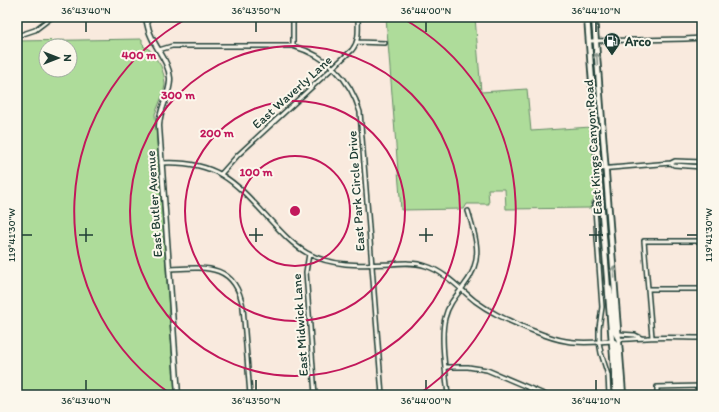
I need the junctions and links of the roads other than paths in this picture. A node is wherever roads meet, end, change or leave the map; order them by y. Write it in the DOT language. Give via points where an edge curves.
graph roads {
  1 [pos="52,17"];
  2 [pos="146,17"];
  3 [pos="293,17"];
  4 [pos="358,17"];
  5 [pos="587,17"];
  6 [pos="594,17"];
  7 [pos="17,36"];
  8 [pos="700,38"];
  9 [pos="596,40"];
  10 [pos="589,41"];
  11 [pos="357,42"];
  12 [pos="385,43"];
  13 [pos="293,46"];
  14 [pos="159,50"];
  15 [pos="333,68"];
  16 [pos="702,162"];
  17 [pos="161,163"];
  18 [pos="671,163"];
  19 [pos="702,167"];
  20 [pos="599,168"];
  21 [pos="606,168"];
  22 [pos="222,174"];
  23 [pos="601,195"];
  24 [pos="468,211"];
  25 [pos="702,241"];
  26 [pos="309,254"];
  27 [pos="371,264"];
  28 [pos="169,269"];
  29 [pos="608,283"];
  30 [pos="461,289"];
  31 [pos="648,289"];
  32 [pos="702,289"];
  33 [pos="619,334"];
  34 [pos="652,337"];
  35 [pos="641,338"];
  36 [pos="702,338"];
  37 [pos="619,339"];
  38 [pos="612,341"];
  39 [pos="600,342"];
  40 [pos="446,366"];
  41 [pos="702,386"];
  42 [pos="178,395"];
  43 [pos="250,395"];
  44 [pos="316,395"];
  45 [pos="382,395"];
  46 [pos="448,395"];
  47 [pos="546,395"];
  48 [pos="609,395"];
  49 [pos="616,395"];
  50 [pos="622,395"];
  51 [pos="658,395"];
  1 -- 7 [label="street" via="35,30"];
  2 -- 14 [label="street, East Butler Avenue" via="150,34"];
  3 -- 13 [label="street"];
  4 -- 11 [label="street"];
  5 -- 10 [label="main road, East Kings Canyon Road"];
  6 -- 9 [label="main road, East Kings Canyon Road"];
  8 -- 9 [label="street"];
  9 -- 10 [label="street"];
  21 -- 9 [label="main road, East Kings Canyon Road, one-way"];
  10 -- 20 [label="main road, East Kings Canyon Road"];
  11 -- 12 [label="street"];
  11 -- 15 [label="street, East Waverly Lane"];
  13 -- 14 [label="street" via="172,46"];
  13 -- 15 [label="street, East Park Circle Drive" via="321,59"];
  14 -- 17 [label="street, East Butler Avenue" via="170,78 159,120"];
  15 -- 22 [label="street, East Waverly Lane"];
  15 -- 27 [label="street, East Park Circle Drive" via="353,92 360,112"];
  16 -- 18 [label="street" via="680,160"];
  17 -- 22 [label="street" via="186,164"];
  17 -- 28 [label="street, East Butler Avenue"];
  18 -- 19 [label="street"];
  18 -- 21 [label="street"];
  20 -- 21 [label="street"];
  20 -- 23 [label="main road, East Kings Canyon Road"];
  33 -- 21 [label="main road, East Kings Canyon Road, one-way"];
  22 -- 26 [label="street" via="240,188 286,238"];
  23 -- 29 [label="main road, East Kings Canyon Road"];
  23 -- 39 [label="street, East Kings Canyon Road" via="595,209 602,307"];
  24 -- 30 [label="street" via="476,235 477,252 473,272"];
  25 -- 31 [label="street" via="644,241"];
  26 -- 27 [label="street" via="324,260"];
  26 -- 44 [label="street, East Midwick Lane" via="306,272"];
  27 -- 30 [label="street" via="408,263 426,266"];
  27 -- 45 [label="street, East Park Circle Drive"];
  28 -- 42 [label="street, East Butler Avenue"];
  28 -- 43 [label="street" via="214,269 236,285 242,299"];
  29 -- 37 [label="main road" via="612,294 616,335"];
  29 -- 38 [label="main road, East Kings Canyon Road"];
  30 -- 39 [label="street" via="492,312 545,336 567,342"];
  30 -- 40 [label="street" via="449,306 445,318 443,331"];
  31 -- 32 [label="street"];
  31 -- 34 [label="street"];
  33 -- 35 [label="street"];
  33 -- 37 [label="main road, East Kings Canyon Road"];
  34 -- 35 [label="street"];
  34 -- 36 [label="street"];
  35 -- 37 [label="street"];
  37 -- 50 [label="main road, East Kings Canyon Road"];
  38 -- 39 [label="street"];
  38 -- 49 [label="main road, East Kings Canyon Road"];
  38 -- 50 [label="main road" via="616,345 619,389"];
  39 -- 48 [label="street, East Kings Canyon Road" via="608,375"];
  40 -- 46 [label="street"];
  40 -- 47 [label="street" via="487,370"];
  41 -- 51 [label="street" via="657,387"];
}
